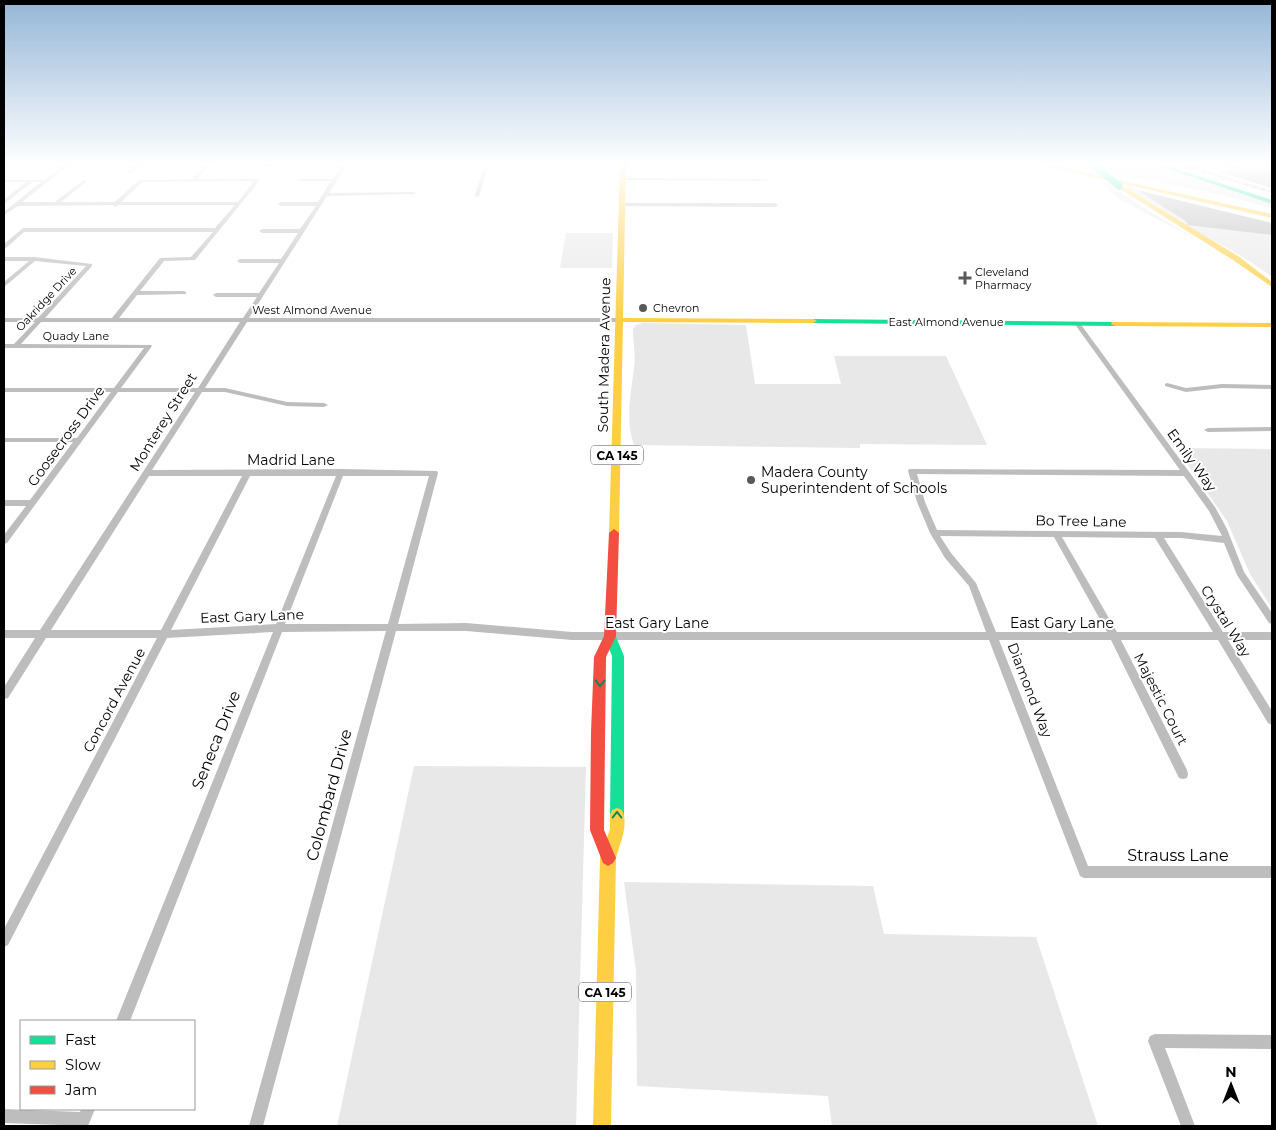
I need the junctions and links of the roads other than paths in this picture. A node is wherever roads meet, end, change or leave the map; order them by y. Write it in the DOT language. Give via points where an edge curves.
graph roads {
  1 [pos="228,217"];
  2 [pos="311,217"];
  3 [pos="622,217"];
  4 [pos="1165,217"];
  5 [pos="217,230"];
  6 [pos="262,231"];
  7 [pos="302,231"];
  8 [pos="4,247"];
  9 [pos="4,259"];
  10 [pos="34,259"];
  11 [pos="240,261"];
  12 [pos="282,261"];
  13 [pos="4,285"];
  14 [pos="1272,285"];
  15 [pos="138,293"];
  16 [pos="184,293"];
  17 [pos="216,294"];
  18 [pos="261,294"];
  19 [pos="4,320"];
  20 [pos="40,320"];
  21 [pos="114,320"];
  22 [pos="244,320"];
  23 [pos="620,320"];
  24 [pos="1078,323"];
  25 [pos="1272,324"];
  26 [pos="4,346"];
  27 [pos="16,346"];
  28 [pos="149,346"];
  29 [pos="1166,385"];
  30 [pos="1272,387"];
  31 [pos="4,390"];
  32 [pos="115,390"];
  33 [pos="199,390"];
  34 [pos="324,405"];
  35 [pos="1272,429"];
  36 [pos="1208,430"];
  37 [pos="4,440"];
  38 [pos="80,440"];
  39 [pos="248,472"];
  40 [pos="341,472"];
  41 [pos="148,473"];
  42 [pos="434,473"];
  43 [pos="1186,473"];
  44 [pos="4,503"];
  45 [pos="32,503"];
  46 [pos="934,533"];
  47 [pos="1056,534"];
  48 [pos="1158,535"];
  49 [pos="1227,540"];
  50 [pos="4,541"];
  51 [pos="1272,620"];
  52 [pos="280,628"];
  53 [pos="392,628"];
  54 [pos="4,634"];
  55 [pos="42,634"];
  56 [pos="164,634"];
  57 [pos="610,636"];
  58 [pos="995,636"];
  59 [pos="1114,636"];
  60 [pos="1220,636"];
  61 [pos="1272,636"];
  62 [pos="4,695"];
  63 [pos="1272,720"];
  64 [pos="1183,774"];
  65 [pos="608,858"];
  66 [pos="1084,872"];
  67 [pos="1272,872"];
  68 [pos="4,941"];
  69 [pos="123,1020"];
  70 [pos="1272,1042"];
  71 [pos="4,1116"];
  72 [pos="84,1118"];
  73 [pos="256,1126"];
  74 [pos="602,1126"];
  75 [pos="1188,1126"];
  1 -- 5 [label="street"];
  2 -- 7 [label="street, Monterey Street"];
  3 -- 23 [label="main road, South Madera Avenue / CA 145"];
  4 -- 14 [label="main road, bridge" via="1238,259"];
  5 -- 8 [label="street" via="23,230"];
  5 -- 15 [label="street" via="193,259 162,259"];
  6 -- 7 [label="street"];
  7 -- 12 [label="street, Monterey Street"];
  9 -- 10 [label="street"];
  10 -- 13 [label="street"];
  10 -- 20 [label="street, Oakridge Drive" via="90,265"];
  11 -- 12 [label="street"];
  12 -- 18 [label="street, Monterey Street"];
  15 -- 16 [label="street"];
  15 -- 21 [label="street"];
  17 -- 18 [label="street"];
  18 -- 22 [label="street, Monterey Street"];
  19 -- 20 [label="street, West Almond Avenue"];
  20 -- 21 [label="street, West Almond Avenue"];
  20 -- 27 [label="street, Oakridge Drive"];
  21 -- 22 [label="street, West Almond Avenue"];
  22 -- 23 [label="street, West Almond Avenue"];
  22 -- 33 [label="street, Monterey Street"];
  23 -- 24 [label="main road, East Almond Avenue"];
  23 -- 57 [label="main road, South Madera Avenue / CA 145"];
  24 -- 25 [label="main road, East Almond Avenue"];
  24 -- 43 [label="street, Emily Way"];
  26 -- 27 [label="street, Quady Lane"];
  27 -- 28 [label="street, Quady Lane"];
  28 -- 32 [label="street, Goosecross Drive"];
  29 -- 30 [label="street" via="1186,390 1222,386"];
  31 -- 32 [label="street"];
  32 -- 33 [label="street"];
  32 -- 38 [label="street, Goosecross Drive"];
  33 -- 34 [label="street" via="236,391 287,404"];
  33 -- 41 [label="street, Monterey Street"];
  35 -- 36 [label="street"];
  37 -- 38 [label="street"];
  38 -- 45 [label="street, Goosecross Drive"];
  39 -- 40 [label="street, Madrid Lane"];
  39 -- 41 [label="street, Madrid Lane"];
  39 -- 56 [label="street, Concord Avenue"];
  40 -- 42 [label="street, Madrid Lane"];
  40 -- 52 [label="street, Seneca Drive"];
  41 -- 55 [label="street, Monterey Street"];
  42 -- 53 [label="street, Colombard Drive"];
  43 -- 46 [label="street, Diamond Way" via="912,471"];
  43 -- 49 [label="street, Emily Way" via="1218,519"];
  44 -- 45 [label="street"];
  45 -- 50 [label="street, Goosecross Drive"];
  46 -- 47 [label="street, Bo Tree Lane"];
  46 -- 58 [label="street, Diamond Way" via="973,585"];
  47 -- 48 [label="street, Bo Tree Lane"];
  47 -- 59 [label="street"];
  48 -- 49 [label="street, Bo Tree Lane"];
  48 -- 60 [label="street, Crystal Way"];
  49 -- 51 [label="street, Emily Way" via="1240,573"];
  52 -- 53 [label="street, East Gary Lane"];
  52 -- 56 [label="street, East Gary Lane"];
  52 -- 69 [label="street, Seneca Drive"];
  53 -- 57 [label="street, East Gary Lane" via="466,627 548,635"];
  53 -- 73 [label="street, Colombard Drive"];
  54 -- 55 [label="street, East Gary Lane"];
  55 -- 56 [label="street, East Gary Lane"];
  55 -- 62 [label="street, Monterey Street"];
  56 -- 68 [label="street, Concord Avenue"];
  57 -- 58 [label="street, East Gary Lane"];
  65 -- 57 [label="main road, South Madera Avenue / CA 145, one-way" via="617,829 618,656"];
  57 -- 65 [label="main road, South Madera Avenue / CA 145, one-way" via="600,657 597,830"];
  58 -- 59 [label="street, East Gary Lane"];
  58 -- 66 [label="street, Diamond Way"];
  59 -- 60 [label="street, East Gary Lane"];
  59 -- 64 [label="street, Majestic Court"];
  60 -- 61 [label="street, East Gary Lane"];
  60 -- 63 [label="street, Crystal Way"];
  65 -- 74 [label="main road, South Madera Avenue / CA 145"];
  66 -- 67 [label="street, Strauss Lane"];
  70 -- 75 [label="street" via="1155,1041"];
  71 -- 72 [label="street"];
}
